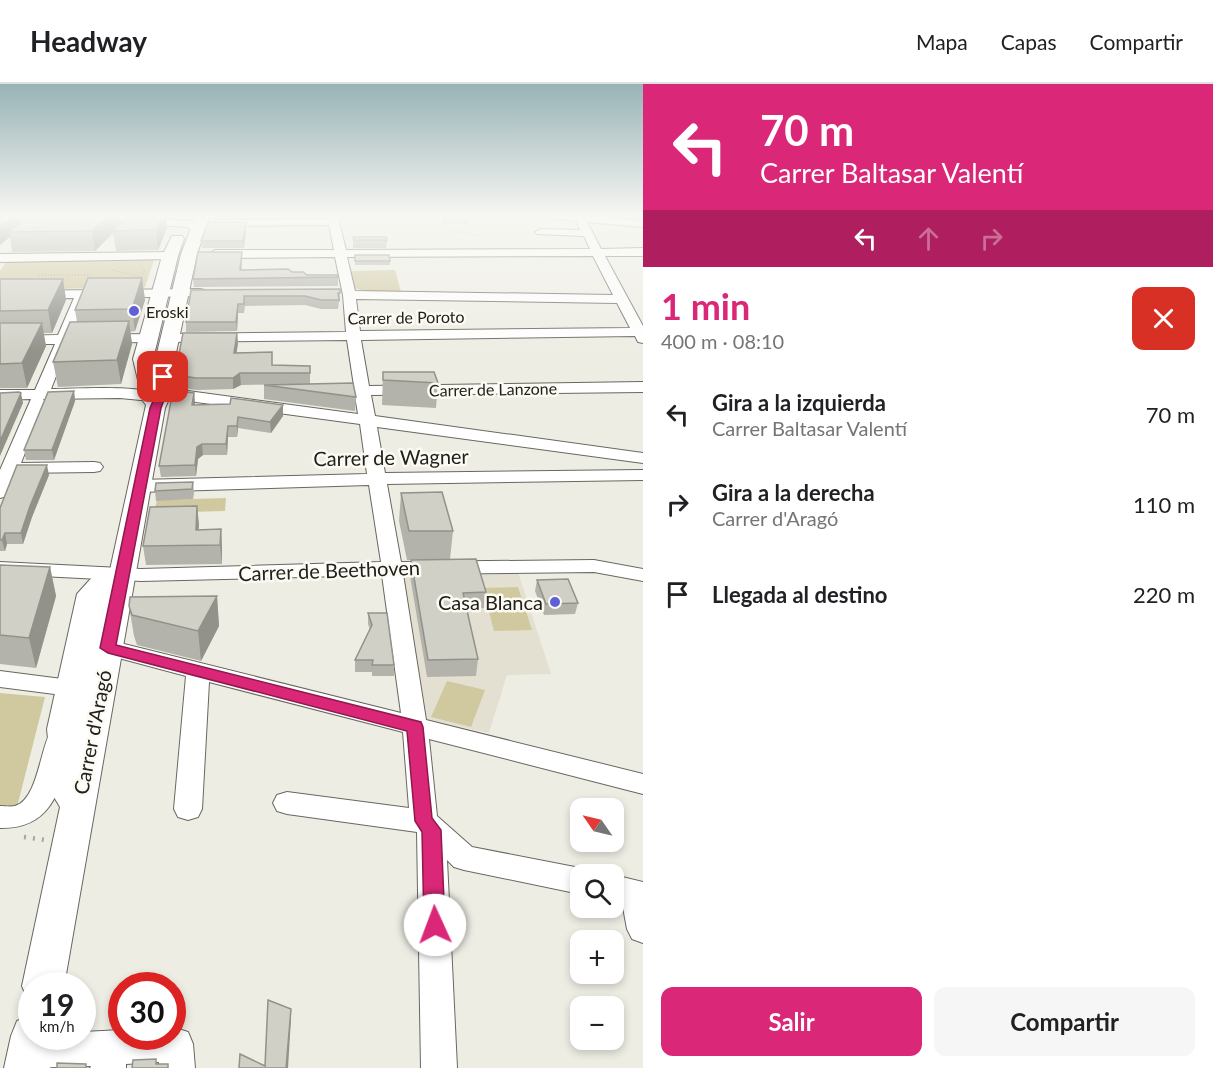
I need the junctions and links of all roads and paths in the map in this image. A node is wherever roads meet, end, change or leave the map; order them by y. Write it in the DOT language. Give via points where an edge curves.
graph roads {
  1 [pos="97,261"];
  2 [pos="169,261"];
  3 [pos="187,261"];
  4 [pos="341,261"];
  5 [pos="600,261"];
  6 [pos="139,264"];
  7 [pos="117,266"];
  8 [pos="61,269"];
  9 [pos="112,270"];
  10 [pos="39,275"];
  11 [pos="58,275"];
  12 [pos="91,275"];
  13 [pos="111,276"];
  14 [pos="141,278"];
  15 [pos="55,281"];
  16 [pos="138,282"];
  17 [pos="216,292"];
  18 [pos="160,293"];
  19 [pos="180,293"];
  20 [pos="344,293"];
  21 [pos="82,294"];
  22 [pos="0,295"];
  23 [pos="620,299"];
  24 [pos="642,334"];
  25 [pos="353,336"];
  26 [pos="149,338"];
  27 [pos="170,338"];
  28 [pos="63,339"];
  29 [pos="0,340"];
  30 [pos="643,387"];
  31 [pos="339,391"];
  32 [pos="363,391"];
  33 [pos="268,392"];
  34 [pos="0,395"];
  35 [pos="154,395"];
  36 [pos="39,398"];
  37 [pos="369,419"];
  38 [pos="643,458"];
  39 [pos="94,467"];
  40 [pos="10,468"];
  41 [pos="643,475"];
  42 [pos="377,479"];
  43 [pos="139,486"];
  44 [pos="0,492"];
  45 [pos="0,568"];
  46 [pos="393,568"];
  47 [pos="43,570"];
  48 [pos="123,574"];
  49 [pos="643,575"];
  50 [pos="91,594"];
  51 [pos="108,648"];
  52 [pos="198,672"];
  53 [pos="0,679"];
  54 [pos="70,688"];
  55 [pos="415,727"];
  56 [pos="63,729"];
  57 [pos="643,784"];
  58 [pos="287,803"];
  59 [pos="188,808"];
  60 [pos="12,817"];
  61 [pos="75,819"];
  62 [pos="428,825"];
  63 [pos="570,879"];
  64 [pos="624,890"];
  65 [pos="643,929"];
  66 [pos="46,972"];
  67 [pos="30,1052"];
  68 [pos="109,1058"];
  69 [pos="177,1068"];
  70 [pos="439,1068"];
  1 -- 12 [label="path"];
  2 -- 18 [label="main road, Carrer d'Aragó"];
  3 -- 19 [label="main road, Carrer d'Aragó"];
  4 -- 20 [label="street"];
  5 -- 23 [label="street"];
  6 -- 14 [label="path" via="144,271"];
  7 -- 9 [label="path"];
  8 -- 11 [label="path"];
  9 -- 13 [label="path"];
  9 -- 14 [label="path"];
  10 -- 11 [label="path"];
  11 -- 12 [label="path"];
  11 -- 15 [label="path"];
  12 -- 21 [label="path"];
  14 -- 16 [label="path"];
  17 -- 19 [label="street"];
  18 -- 19 [label="street"];
  18 -- 21 [label="street"];
  18 -- 26 [label="main road, Carrer d'Aragó"];
  19 -- 27 [label="main road, Carrer d'Aragó"];
  20 -- 23 [label="street"];
  20 -- 25 [label="street"];
  21 -- 22 [label="street"];
  21 -- 28 [label="street"];
  23 -- 24 [label="street"];
  24 -- 25 [label="street, Carrer de Poroto"];
  25 -- 27 [label="street, Carrer de Poroto"];
  25 -- 32 [label="street"];
  26 -- 27 [label="main road"];
  26 -- 28 [label="street"];
  26 -- 35 [label="main road, Carrer d'Aragó" via="143,359"];
  27 -- 35 [label="main road, Carrer d'Aragó"];
  28 -- 29 [label="street"];
  28 -- 36 [label="street"];
  30 -- 32 [label="street, Carrer de Lanzone"];
  31 -- 32 [label="street, Carrer de Lanzone"];
  32 -- 37 [label="street"];
  33 -- 35 [label="street"];
  34 -- 36 [label="street"];
  35 -- 36 [label="street"];
  35 -- 37 [label="street"];
  35 -- 43 [label="main road, Carrer d'Aragó"];
  36 -- 40 [label="street"];
  37 -- 38 [label="street"];
  37 -- 42 [label="street"];
  39 -- 40 [label="street"];
  40 -- 44 [label="street"];
  41 -- 42 [label="street, Carrer de Wagner"];
  42 -- 43 [label="street, Carrer de Wagner"];
  42 -- 46 [label="street"];
  43 -- 48 [label="main road, Carrer d'Aragó"];
  45 -- 47 [label="street, Carrer de Beethoven"];
  46 -- 48 [label="street, Carrer de Beethoven"];
  46 -- 49 [label="street, Carrer de Beethoven" via="594,566"];
  46 -- 55 [label="street"];
  47 -- 48 [label="street, Carrer de Beethoven"];
  47 -- 50 [label="street"];
  48 -- 50 [label="main road" via="105,580"];
  48 -- 51 [label="main road, Carrer d'Aragó"];
  50 -- 54 [label="main road, Carrer d'Aragó"];
  51 -- 52 [label="street"];
  51 -- 61 [label="main road, Carrer d'Aragó"];
  52 -- 55 [label="street"];
  52 -- 59 [label="street"];
  53 -- 54 [label="street"];
  54 -- 56 [label="main road, Carrer d'Aragó"];
  55 -- 57 [label="street"];
  55 -- 62 [label="street"];
  56 -- 60 [label="street" via="39,803 32,811"];
  56 -- 61 [label="main road, Carrer d'Aragó"];
  58 -- 62 [label="street"];
  61 -- 66 [label="main road, Carrer d'Aragó"];
  62 -- 63 [label="street" via="464,858"];
  62 -- 70 [label="street"];
  64 -- 65 [label="street" via="635,892"];
  67 -- 68 [label="street"];
  68 -- 69 [label="street" via="176,1044"];
}
